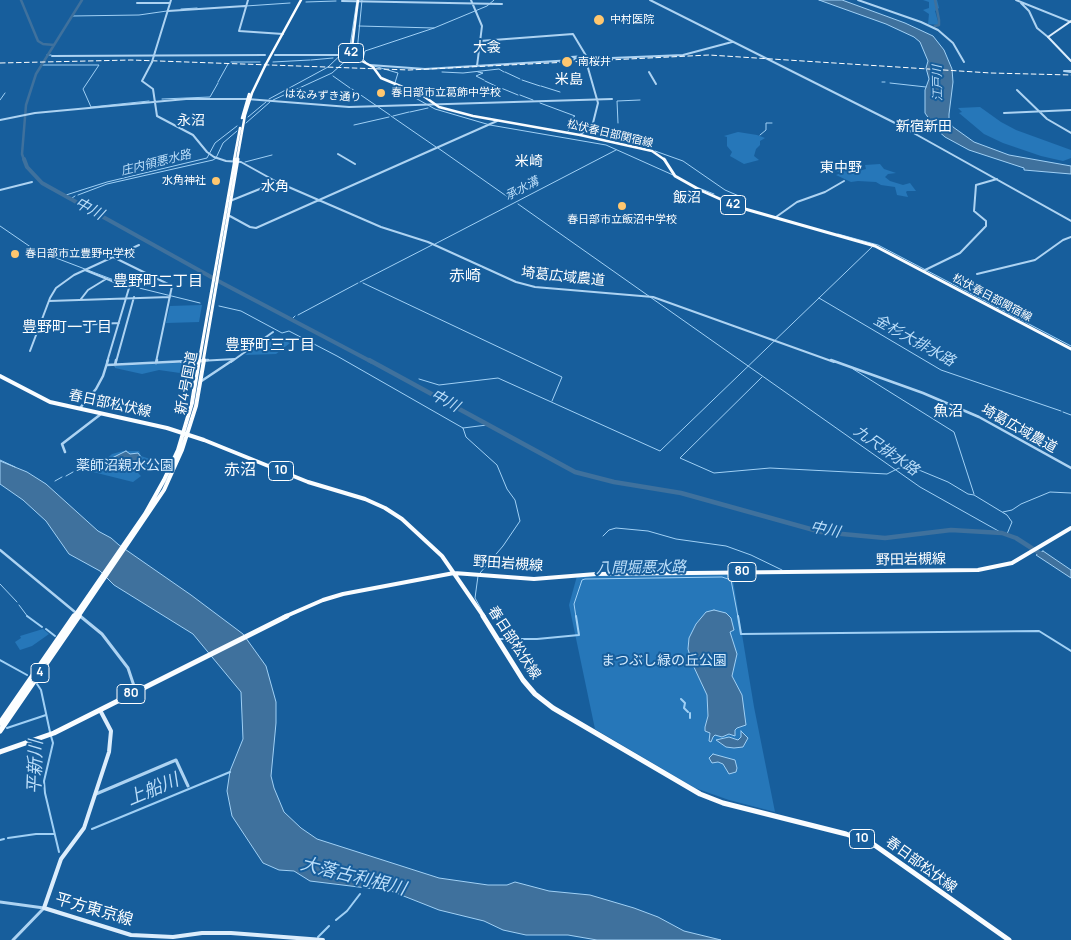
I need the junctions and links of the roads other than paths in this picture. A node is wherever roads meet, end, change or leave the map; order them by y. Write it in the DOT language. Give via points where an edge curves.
graph roads {
  1 [pos="248,0"];
  2 [pos="300,0"];
  3 [pos="471,0"];
  4 [pos="650,0"];
  5 [pos="858,0"];
  6 [pos="1016,0"];
  7 [pos="170,1"];
  8 [pos="342,1"];
  9 [pos="359,1"];
  10 [pos="1020,2"];
  11 [pos="137,3"];
  12 [pos="473,3"];
  13 [pos="502,4"];
  14 [pos="245,6"];
  15 [pos="168,11"];
  16 [pos="1071,22"];
  17 [pos="281,34"];
  18 [pos="1048,37"];
  19 [pos="480,41"];
  20 [pos="734,42"];
  21 [pos="265,55"];
  22 [pos="275,55"];
  23 [pos="351,55"];
  24 [pos="52,56"];
  25 [pos="585,56"];
  26 [pos="1071,61"];
  27 [pos="964,62"];
  28 [pos="370,65"];
  29 [pos="477,66"];
  30 [pos="588,68"];
  31 [pos="649,72"];
  32 [pos="656,84"];
  33 [pos="1017,90"];
  34 [pos="248,99"];
  35 [pos="599,99"];
  36 [pos="612,99"];
  37 [pos="155,101"];
  38 [pos="435,104"];
  39 [pos="1071,110"];
  40 [pos="1038,111"];
  41 [pos="1004,113"];
  42 [pos="0,120"];
  43 [pos="498,120"];
  44 [pos="1071,132"];
  45 [pos="580,135"];
  46 [pos="338,154"];
  47 [pos="235,162"];
  48 [pos="355,164"];
  49 [pos="998,179"];
  50 [pos="844,180"];
  51 [pos="32,182"];
  52 [pos="277,182"];
  53 [pos="0,190"];
  54 [pos="319,199"];
  55 [pos="230,201"];
  56 [pos="227,214"];
  57 [pos="776,217"];
  58 [pos="1071,221"];
  59 [pos="1071,237"];
  60 [pos="139,245"];
  61 [pos="113,257"];
  62 [pos="86,269"];
  63 [pos="923,271"];
  64 [pos="977,274"];
  65 [pos="108,278"];
  66 [pos="213,292"];
  67 [pos="170,296"];
  68 [pos="126,297"];
  69 [pos="134,297"];
  70 [pos="81,299"];
  71 [pos="49,301"];
  72 [pos="119,323"];
  73 [pos="39,327"];
  74 [pos="273,332"];
  75 [pos="1071,349"];
  76 [pos="30,351"];
  77 [pos="235,359"];
  78 [pos="201,361"];
  79 [pos="156,363"];
  80 [pos="107,365"];
  81 [pos="115,365"];
  82 [pos="0,376"];
  83 [pos="200,382"];
  84 [pos="79,409"];
  85 [pos="101,414"];
  86 [pos="186,434"];
  87 [pos="65,452"];
  88 [pos="1071,468"];
  89 [pos="1071,528"];
  90 [pos="0,550"];
  91 [pos="454,573"];
  92 [pos="78,614"];
  93 [pos="136,692"];
  94 [pos="100,710"];
  95 [pos="0,723"];
  96 [pos="0,731"];
  97 [pos="0,752"];
  98 [pos="188,786"];
  99 [pos="96,794"];
  100 [pos="0,902"];
  101 [pos="44,908"];
  102 [pos="13,940"];
  103 [pos="323,940"];
  104 [pos="1009,940"];
  1 -- 14 [label="street"];
  2 -- 17 [label="highway, 新4号国道 / 4"];
  2 -- 17 [label="highway, 新4号国道 / 4"];
  3 -- 12 [label="street"];
  4 -- 20 [label="street"];
  5 -- 27 [label="street" via="936,29 954,44"];
  6 -- 10 [label="street"];
  7 -- 11 [label="street"];
  7 -- 15 [label="street, 埼葛広域農道"];
  8 -- 9 [label="street"];
  9 -- 12 [label="street"];
  9 -- 23 [label="main road, 42"];
  10 -- 16 [label="street"];
  10 -- 18 [label="street" via="1029,11 1037,28"];
  12 -- 13 [label="street"];
  12 -- 19 [label="street" via="481,23"];
  14 -- 15 [label="street"];
  14 -- 17 [label="street" via="239,31"];
  15 -- 37 [label="street, 埼葛広域農道, bridge" via="152,62 142,81 153,89"];
  16 -- 18 [label="main road"];
  17 -- 34 [label="highway, 新4号国道 / 4"];
  18 -- 26 [label="main road"];
  19 -- 25 [label="street" via="573,34"];
  19 -- 29 [label="street"];
  20 -- 25 [label="street" via="683,54 588,59"];
  20 -- 49 [label="street"];
  21 -- 24 [label="street"];
  22 -- 23 [label="street"];
  23 -- 28 [label="main road, 松伏春日部関宿線 / 42"];
  25 -- 29 [label="street"];
  28 -- 29 [label="street" via="405,69"];
  28 -- 38 [label="main road, 松伏春日部関宿線 / 42" via="378,77 422,95"];
  30 -- 35 [label="street"];
  31 -- 32 [label="street"];
  33 -- 40 [label="street"];
  34 -- 37 [label="street, はなみずき通り"];
  34 -- 38 [label="street, はなみずき通り" via="329,106"];
  34 -- 47 [label="highway, 新4号国道 / 4"];
  35 -- 36 [label="street, はなみずき通り"];
  35 -- 38 [label="street, はなみずき通り"];
  35 -- 45 [label="street" via="593,123"];
  37 -- 42 [label="street, はなみずき通り"];
  37 -- 47 [label="street, 埼葛広域農道" via="157,117 193,135 213,156"];
  38 -- 43 [label="main road, 松伏春日部関宿線 / 42"];
  39 -- 40 [label="street"];
  40 -- 41 [label="street"];
  40 -- 44 [label="street" via="1052,123"];
  43 -- 45 [label="main road, 松伏春日部関宿線 / 42"];
  43 -- 54 [label="street"];
  45 -- 57 [label="main road, 松伏春日部関宿線 / 42" via="655,153 665,159 675,176 684,183 735,206"];
  46 -- 48 [label="street"];
  47 -- 52 [label="street, 埼葛広域農道" via="243,163"];
  47 -- 55 [label="highway, 新4号国道 / 4"];
  47 -- 56 [label="highway, 新4号国道 / 4"];
  49 -- 58 [label="street"];
  49 -- 63 [label="street" via="976,185 974,211 988,224 966,249"];
  50 -- 57 [label="street" via="825,192 797,202"];
  51 -- 53 [label="street"];
  52 -- 54 [label="street, 埼葛広域農道"];
  52 -- 55 [label="street"];
  54 -- 56 [label="street" via="256,228"];
  54 -- 88 [label="street, 埼葛広域農道" via="381,227 428,242 516,282 653,297 916,390 965,410"];
  55 -- 56 [label="highway, 新4号国道 / 4"];
  56 -- 66 [label="highway, 新4号国道 / 4"];
  57 -- 63 [label="main road, 松伏春日部関宿線 / 42" via="875,246"];
  59 -- 64 [label="street" via="1035,260"];
  60 -- 61 [label="street"];
  61 -- 62 [label="street"];
  61 -- 67 [label="street" via="172,286"];
  62 -- 65 [label="street"];
  62 -- 71 [label="street" via="59,285"];
  63 -- 75 [label="main road, 松伏春日部関宿線 / 42"];
  65 -- 68 [label="street" via="128,287"];
  65 -- 70 [label="street" via="88,290"];
  66 -- 78 [label="highway, 新4号国道 / 4"];
  67 -- 69 [label="street"];
  67 -- 79 [label="street"];
  68 -- 69 [label="street"];
  68 -- 70 [label="street"];
  68 -- 72 [label="street"];
  69 -- 81 [label="street"];
  70 -- 71 [label="street"];
  71 -- 73 [label="street"];
  72 -- 73 [label="street"];
  72 -- 80 [label="street"];
  73 -- 76 [label="street"];
  74 -- 77 [label="street"];
  77 -- 78 [label="street"];
  77 -- 83 [label="street"];
  78 -- 79 [label="street"];
  78 -- 83 [label="highway, 新4号国道 / 4"];
  78 -- 86 [label="highway, 新4号国道 / 4"];
  79 -- 81 [label="street"];
  80 -- 81 [label="street"];
  80 -- 84 [label="street" via="99,385"];
  82 -- 84 [label="main road, 春日部松伏線 / 10" via="47,400"];
  83 -- 86 [label="highway, 新4号国道 / 4"];
  84 -- 85 [label="main road, 春日部松伏線 / 10"];
  85 -- 86 [label="main road, 春日部松伏線 / 10"];
  85 -- 87 [label="street" via="62,444"];
  86 -- 91 [label="main road, 春日部松伏線 / 10" via="385,508 437,550"];
  86 -- 92 [label="highway, 新4号国道 / 4" via="129,541"];
  89 -- 91 [label="main road, 野田岩槻線 / 80" via="1001,566 968,570 596,574 534,579"];
  90 -- 92 [label="street"];
  91 -- 93 [label="main road, 野田岩槻線 / 80" via="323,600"];
  91 -- 104 [label="main road, 春日部松伏線 / 10" via="523,680 553,708 700,794 873,844"];
  92 -- 93 [label="street" via="102,634 128,668"];
  92 -- 95 [label="highway, 新4号国道 / 4"];
  92 -- 96 [label="highway, 新4号国道 / 4"];
  93 -- 94 [label="main road, 野田岩槻線 / 80"];
  94 -- 97 [label="main road, 野田岩槻線 / 80" via="50,734"];
  94 -- 99 [label="main road, 平方東京線" via="111,731 111,741"];
  98 -- 99 [label="street" via="176,760"];
  99 -- 101 [label="main road, 平方東京線" via="84,830 61,859"];
  100 -- 101 [label="street"];
  101 -- 102 [label="street"];
  101 -- 103 [label="main road, 平方東京線" via="141,936 232,933"];
}
